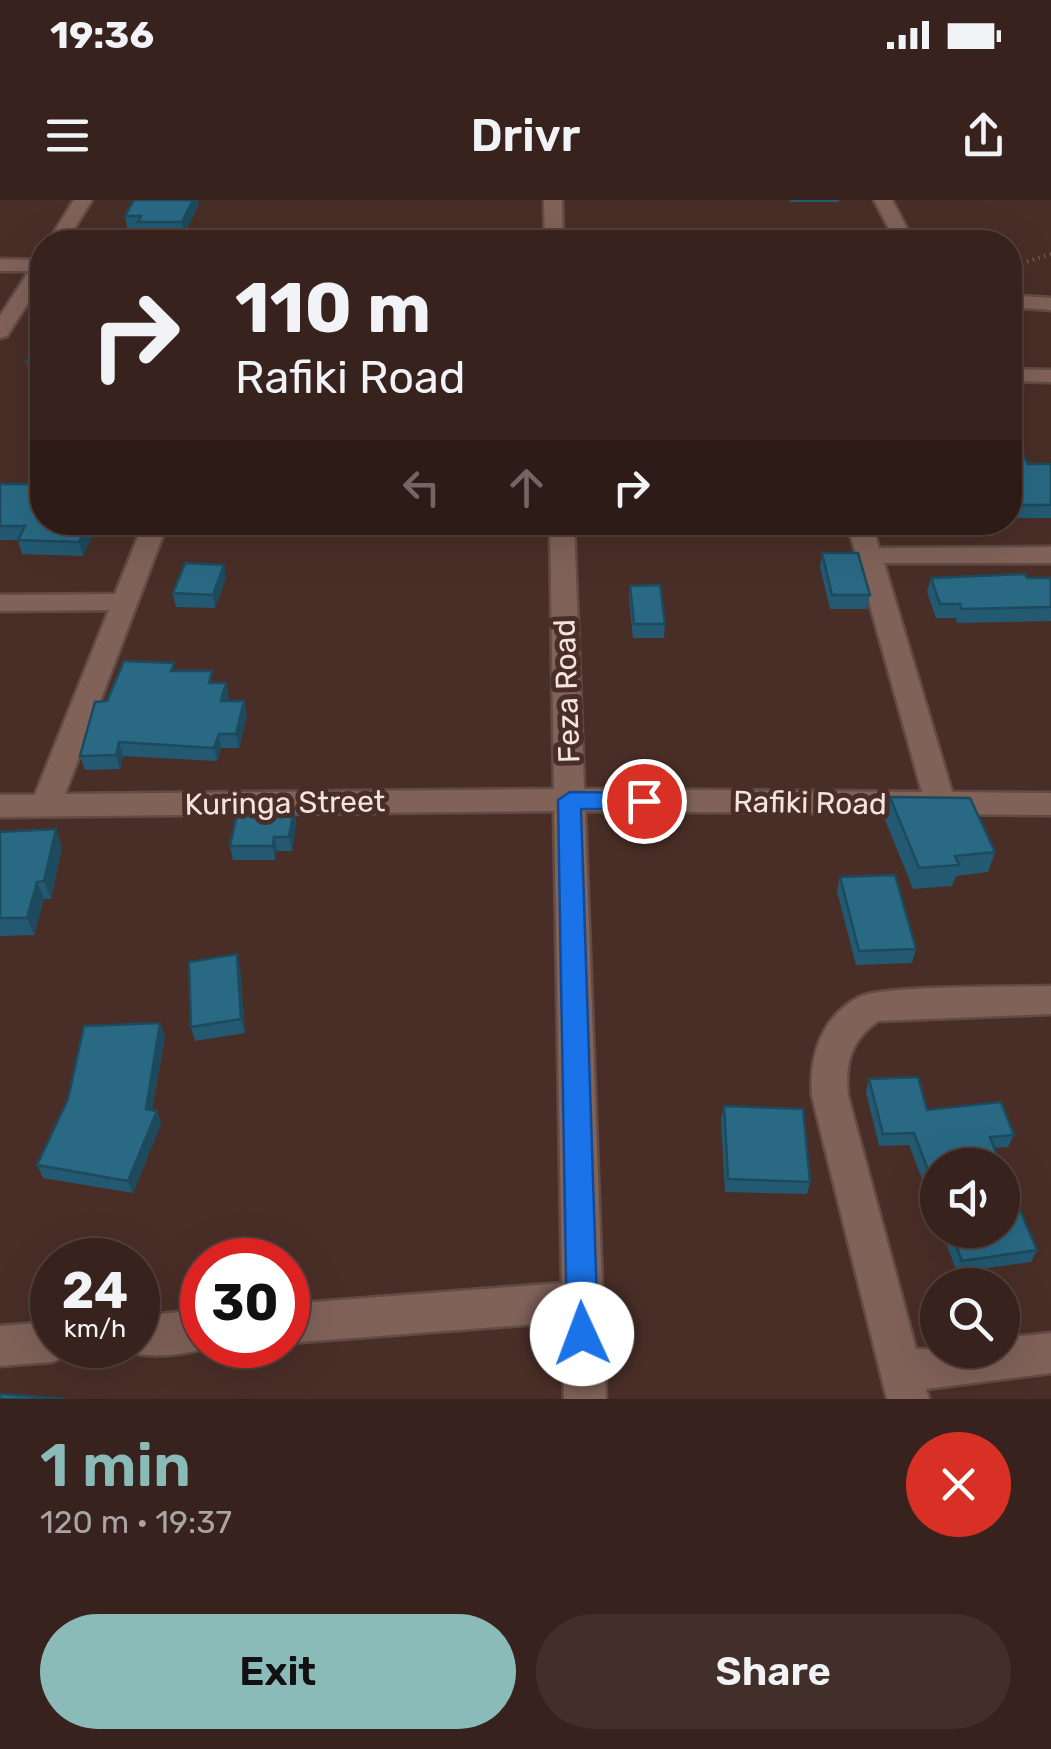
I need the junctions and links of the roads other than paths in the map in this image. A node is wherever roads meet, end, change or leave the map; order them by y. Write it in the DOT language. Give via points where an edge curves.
graph roads {
  1 [pos="83,200"];
  2 [pos="552,200"];
  3 [pos="883,200"];
  4 [pos="64,230"];
  5 [pos="553,230"];
  6 [pos="899,230"];
  7 [pos="0,265"];
  8 [pos="30,266"];
  9 [pos="30,285"];
  10 [pos="1022,302"];
  11 [pos="1051,304"];
  12 [pos="0,332"];
  13 [pos="1022,375"];
  14 [pos="1051,376"];
  15 [pos="151,535"];
  16 [pos="562,535"];
  17 [pos="863,535"];
  18 [pos="1051,554"];
  19 [pos="869,556"];
  20 [pos="123,602"];
  21 [pos="0,603"];
  22 [pos="570,800"];
  23 [pos="940,804"];
  24 [pos="1051,804"];
  25 [pos="0,806"];
  26 [pos="46,806"];
  27 [pos="1051,1000"];
  28 [pos="580,1301"];
  29 [pos="310,1322"];
  30 [pos="30,1344"];
  31 [pos="0,1346"];
  32 [pos="1051,1354"];
  33 [pos="905,1385"];
  34 [pos="586,1399"];
  1 -- 4 [label="street"];
  2 -- 5 [label="street"];
  3 -- 6 [label="street"];
  7 -- 8 [label="street"];
  9 -- 12 [label="street"];
  10 -- 11 [label="street"];
  13 -- 14 [label="street"];
  15 -- 20 [label="street"];
  16 -- 22 [label="street, Feza Road"];
  17 -- 19 [label="street"];
  18 -- 19 [label="street"];
  19 -- 23 [label="street"];
  20 -- 21 [label="street"];
  20 -- 26 [label="street"];
  22 -- 23 [label="street, Rafiki Road"];
  22 -- 26 [label="street, Kuringa Street"];
  22 -- 28 [label="street, Feza Road"];
  23 -- 24 [label="street, Rafiki Road"];
  25 -- 26 [label="street, Kuringa Street"];
  27 -- 33 [label="street" via="872,1007 833,1042 830,1096"];
  28 -- 29 [label="street"];
  28 -- 34 [label="street, Feza Road"];
  30 -- 31 [label="street"];
  32 -- 33 [label="street"];
}
